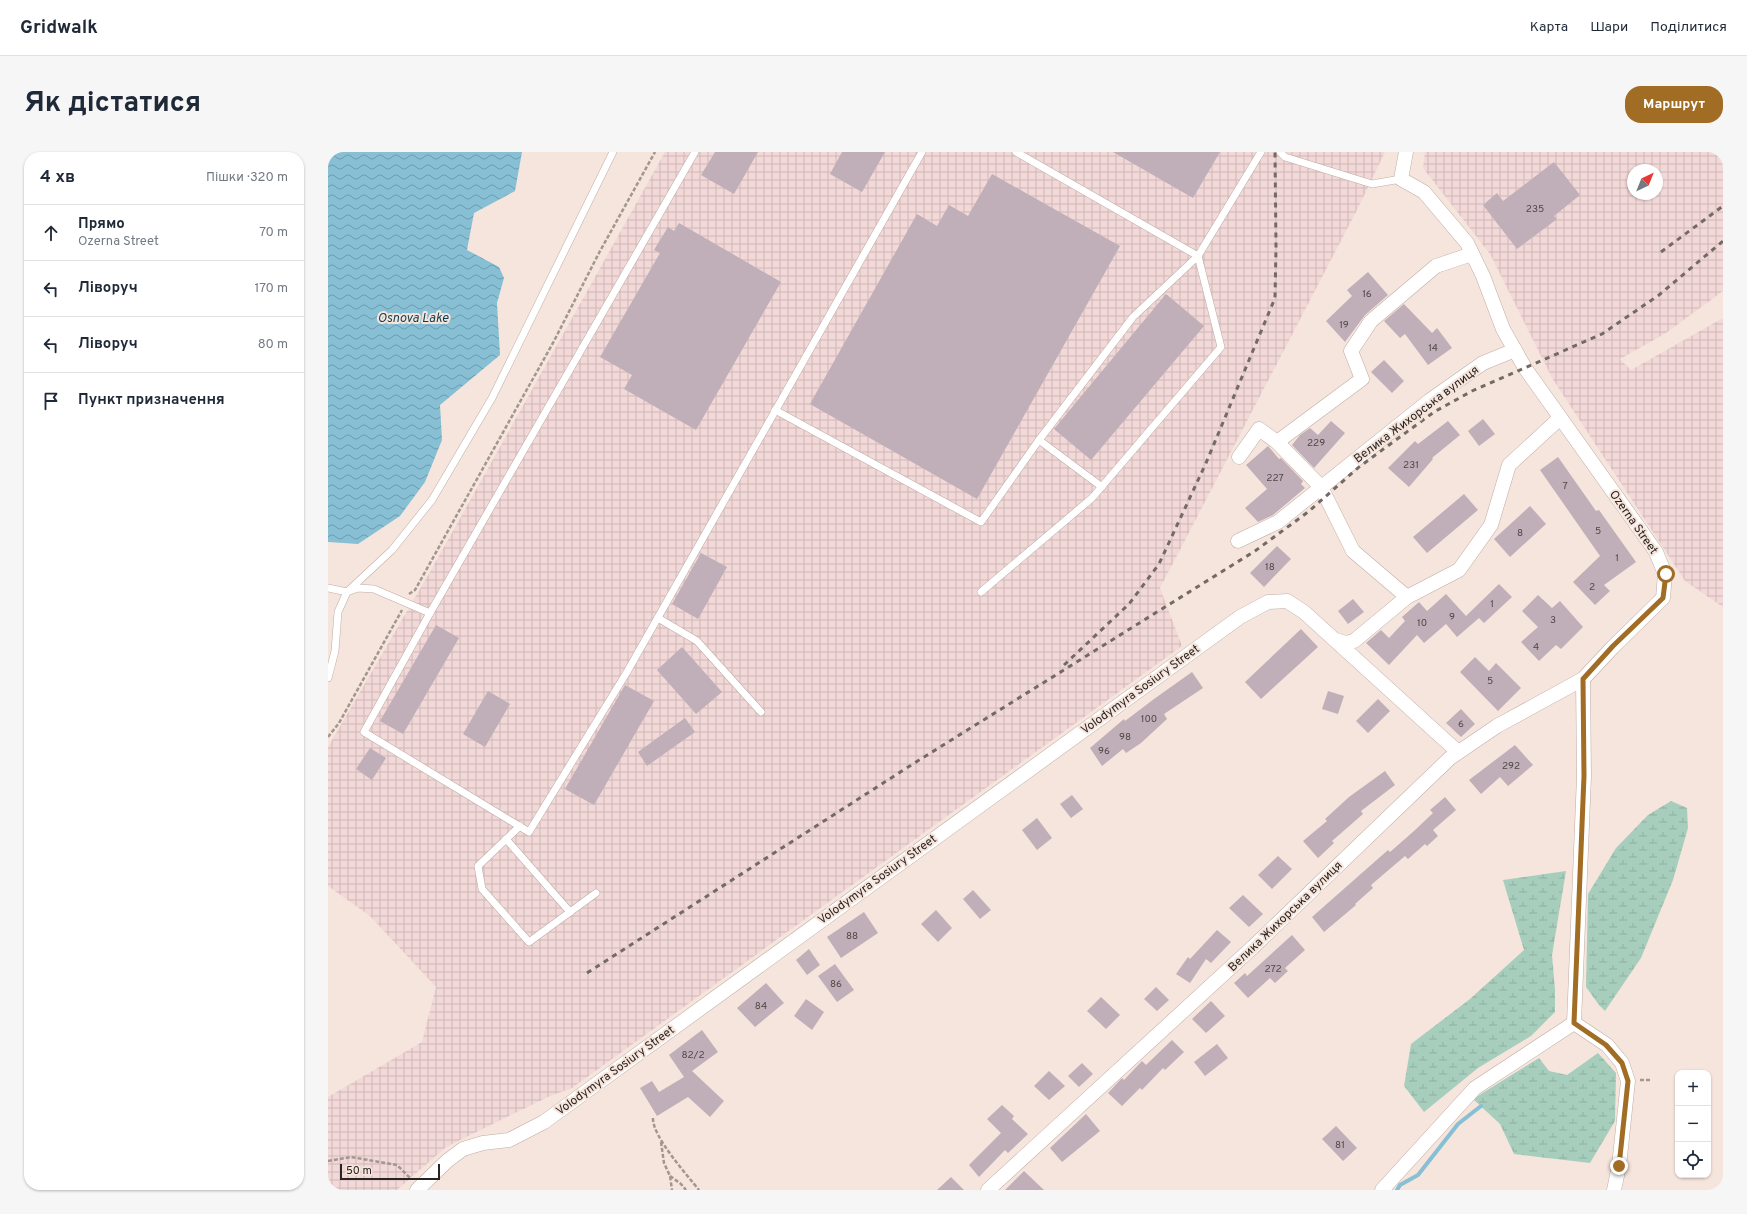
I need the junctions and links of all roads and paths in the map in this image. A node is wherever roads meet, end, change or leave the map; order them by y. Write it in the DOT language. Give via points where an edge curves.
graph roads {
  1 [pos="613,152"];
  2 [pos="656,152"];
  3 [pos="695,152"];
  4 [pos="922,152"];
  5 [pos="1016,152"];
  6 [pos="1261,152"];
  7 [pos="1280,152"];
  8 [pos="1406,152"];
  9 [pos="1402,179"];
  10 [pos="1472,254"];
  11 [pos="1198,256"];
  12 [pos="1515,350"];
  13 [pos="775,410"];
  14 [pos="1560,418"];
  15 [pos="1040,440"];
  16 [pos="1277,442"];
  17 [pos="1239,457"];
  18 [pos="1102,487"];
  19 [pos="1321,487"];
  20 [pos="1238,541"];
  21 [pos="328,588"];
  22 [pos="347,592"];
  23 [pos="981,592"];
  24 [pos="1407,597"];
  25 [pos="405,601"];
  26 [pos="430,613"];
  27 [pos="658,618"];
  28 [pos="1336,640"];
  29 [pos="328,678"];
  30 [pos="1583,679"];
  31 [pos="761,712"];
  32 [pos="328,737"];
  33 [pos="1458,752"];
  34 [pos="520,826"];
  35 [pos="506,839"];
  36 [pos="596,893"];
  37 [pos="570,912"];
  38 [pos="1574,1023"];
  39 [pos="653,1118"];
  40 [pos="661,1141"];
  41 [pos="328,1161"];
  42 [pos="670,1176"];
  43 [pos="418,1189"];
  44 [pos="672,1190"];
  45 [pos="686,1190"];
  46 [pos="699,1190"];
  47 [pos="988,1190"];
  48 [pos="1382,1190"];
  49 [pos="1614,1190"];
  1 -- 22 [label="lane" via="492,398 432,500 392,550"];
  2 -- 25 [label="path" via="415,590"];
  3 -- 26 [label="lane"];
  4 -- 13 [label="lane"];
  5 -- 11 [label="lane"];
  6 -- 11 [label="lane"];
  7 -- 9 [label="lane" via="1285,157 1372,184"];
  8 -- 9 [label="street"];
  9 -- 10 [label="street, Ozerna Street" via="1424,192 1467,243"];
  10 -- 12 [label="street, Ozerna Street"];
  10 -- 16 [label="street" via="1436,266 1371,321 1351,351 1362,379"];
  11 -- 15 [label="lane" via="1133,317"];
  11 -- 18 [label="lane" via="1220,347"];
  12 -- 14 [label="street, Ozerna Street"];
  12 -- 19 [label="street, Велика Жихорська вулиця" via="1484,363 1441,392"];
  13 -- 15 [label="lane" via="981,522"];
  13 -- 27 [label="lane"];
  14 -- 24 [label="street" via="1509,464 1491,525 1459,570"];
  14 -- 30 [label="street, Ozerna Street" via="1656,552 1666,574 1663,598"];
  15 -- 18 [label="lane"];
  16 -- 17 [label="street" via="1258,429"];
  16 -- 19 [label="street"];
  18 -- 23 [label="lane"];
  19 -- 20 [label="street, Велика Жихорська вулиця" via="1278,522"];
  19 -- 24 [label="street" via="1354,551"];
  21 -- 22 [label="lane"];
  22 -- 25 [label="lane" via="358,588 374,589"];
  22 -- 29 [label="lane" via="338,612 336,651"];
  24 -- 28 [label="street" via="1354,641 1345,643"];
  25 -- 26 [label="lane"];
  25 -- 32 [label="path" via="359,688"];
  26 -- 34 [label="lane" via="364,732"];
  27 -- 31 [label="lane" via="697,641"];
  27 -- 34 [label="lane" via="628,672 529,832"];
  28 -- 33 [label="street"];
  28 -- 43 [label="street, Volodymyra Sosiury Street" via="1287,601 1268,602 1240,617 544,1122 509,1140 483,1143 463,1149"];
  30 -- 33 [label="street, Ozerna Street" via="1497,726"];
  30 -- 38 [label="street" via="1584,776"];
  33 -- 47 [label="street, Велика Жихорська вулиця" via="1253,947"];
  34 -- 35 [label="lane"];
  35 -- 37 [label="lane"];
  35 -- 37 [label="lane" via="478,866 482,889 529,942"];
  36 -- 37 [label="lane"];
  38 -- 48 [label="street" via="1475,1088"];
  38 -- 49 [label="street" via="1606,1045 1622,1063 1628,1081"];
  39 -- 40 [label="path"];
  40 -- 42 [label="path" via="664,1163"];
  40 -- 46 [label="path"];
  41 -- 43 [label="path" via="351,1157 397,1165"];
  42 -- 44 [label="path"];
  42 -- 45 [label="path"];
}
